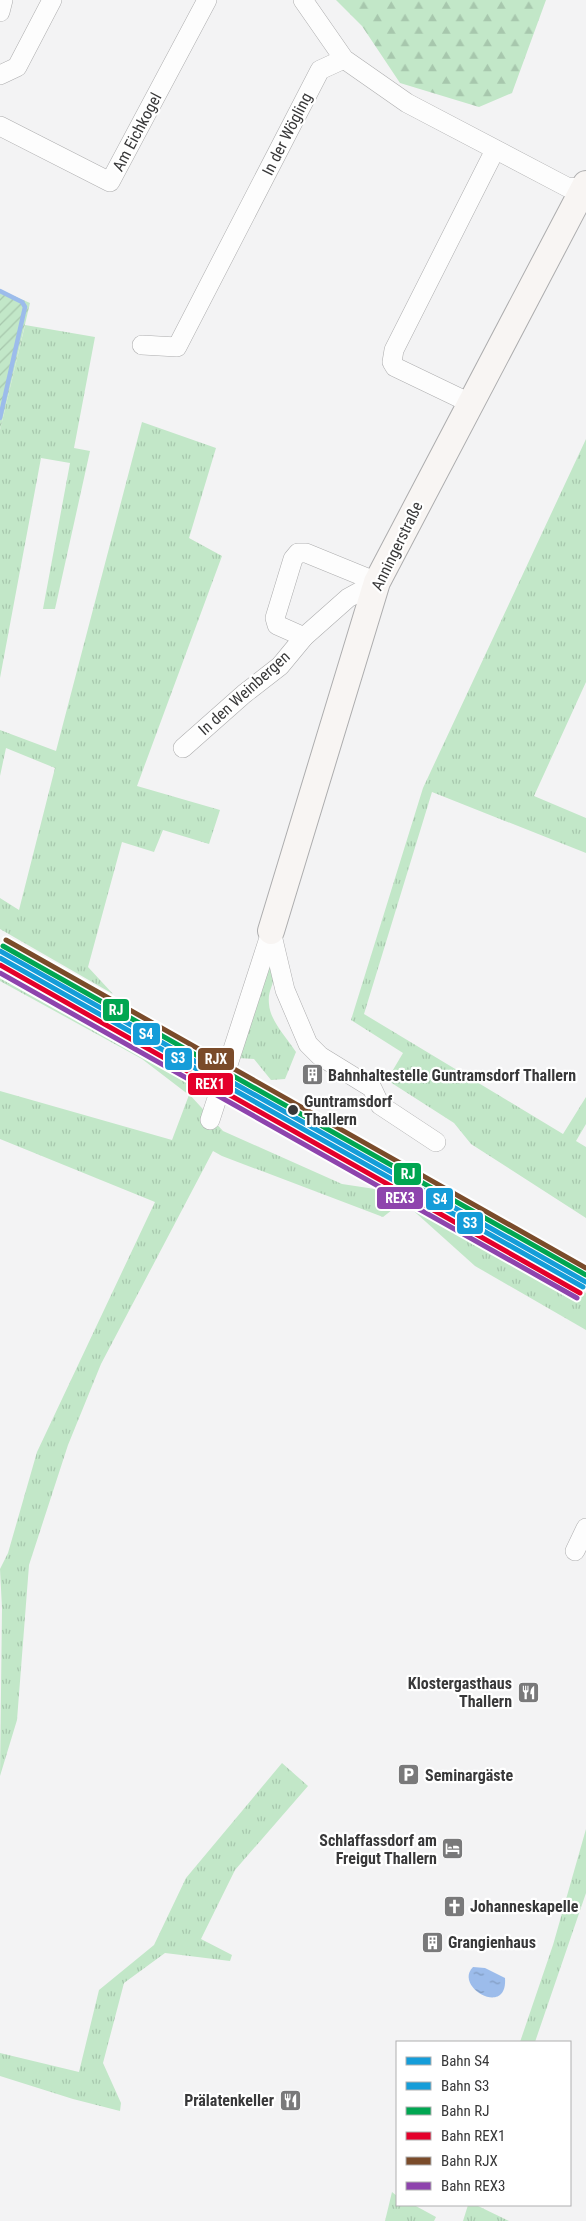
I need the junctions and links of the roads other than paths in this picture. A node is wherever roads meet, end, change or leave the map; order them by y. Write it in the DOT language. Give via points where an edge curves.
graph roads {
  1 [pos="2,0"];
  2 [pos="52,0"];
  3 [pos="207,0"];
  4 [pos="303,0"];
  5 [pos="0,12"];
  6 [pos="344,59"];
  7 [pos="0,74"];
  8 [pos="0,126"];
  9 [pos="495,150"];
  10 [pos="586,186"];
  11 [pos="142,345"];
  12 [pos="470,403"];
  13 [pos="377,582"];
  14 [pos="304,637"];
  15 [pos="183,748"];
  16 [pos="271,931"];
  17 [pos="210,1120"];
  18 [pos="436,1142"];
  19 [pos="586,1528"];
  20 [pos="575,1551"];
  1 -- 5 [label="street"];
  2 -- 7 [label="street" via="17,68"];
  3 -- 8 [label="street, Am Eichkogel" via="110,182"];
  4 -- 6 [label="street"];
  6 -- 9 [label="street" via="407,103"];
  6 -- 11 [label="street, In der Wögling" via="320,70 177,347"];
  9 -- 10 [label="street" via="567,187"];
  9 -- 12 [label="street" via="392,357 395,367"];
  10 -- 12 [label="street, Anningerstraße"];
  12 -- 13 [label="street, Anningerstraße"];
  13 -- 14 [label="street, In den Weinbergen" via="348,598"];
  13 -- 14 [label="street, In den Weinbergen" via="298,552 275,618 278,625"];
  13 -- 16 [label="street, Anningerstraße"];
  14 -- 15 [label="street, In den Weinbergen" via="280,666"];
  16 -- 17 [label="street, Anningerstraße"];
  16 -- 18 [label="street" via="285,990 308,1044 320,1056 372,1088 380,1105"];
  19 -- 20 [label="street"];
}
